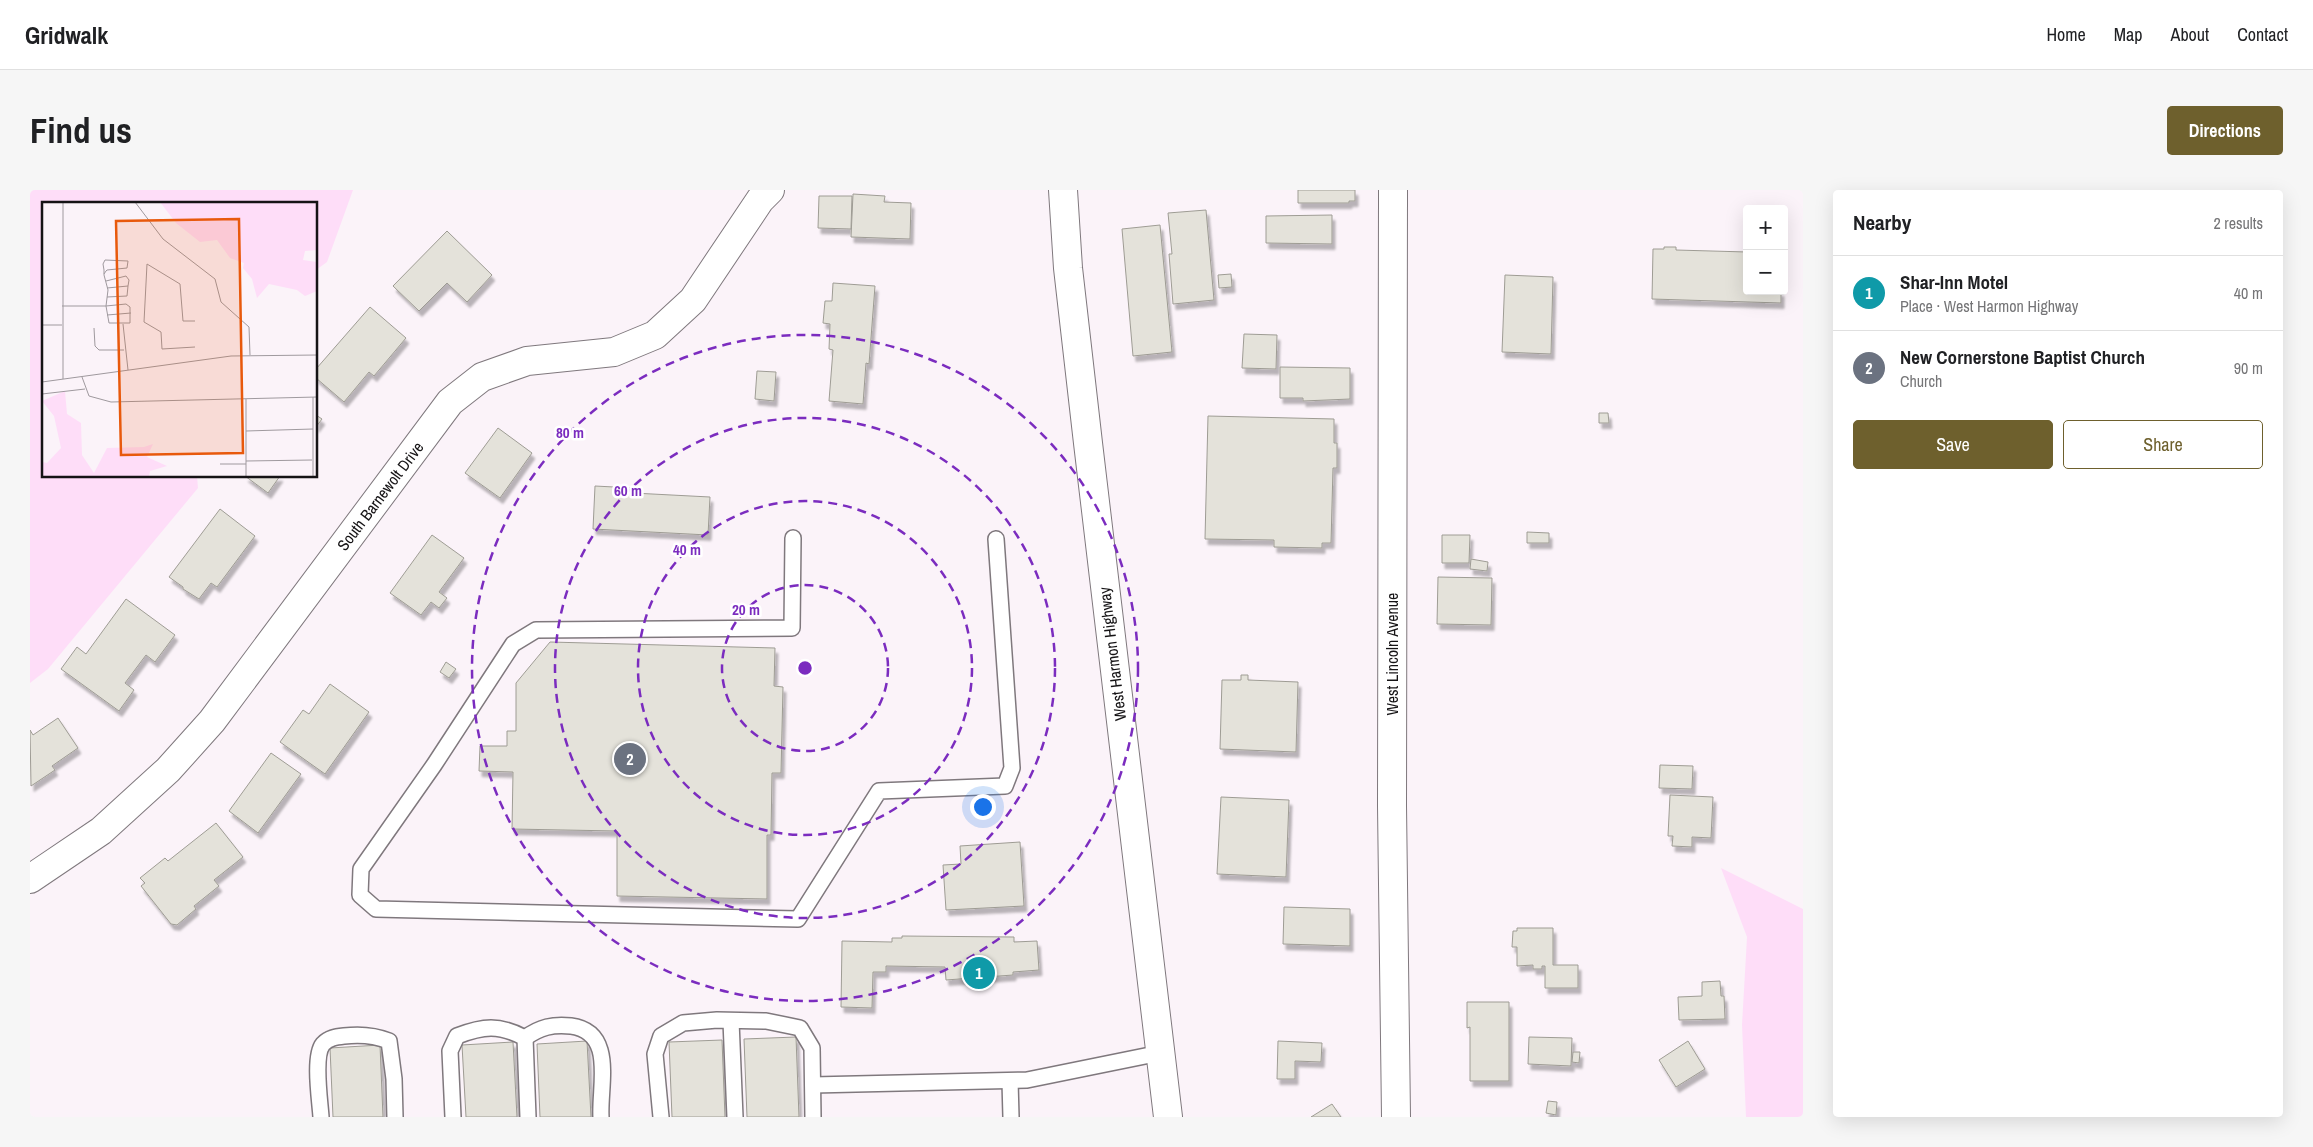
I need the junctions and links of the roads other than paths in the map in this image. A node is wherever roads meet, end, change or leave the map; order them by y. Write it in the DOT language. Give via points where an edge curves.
graph roads {
  1 [pos="770,190"];
  2 [pos="1063,190"];
  3 [pos="1393,190"];
  4 [pos="793,538"];
  5 [pos="996,539"];
  6 [pos="30,879"];
  7 [pos="731,1020"];
  8 [pos="525,1038"];
  9 [pos="1160,1053"];
  10 [pos="1010,1081"];
  11 [pos="812,1085"];
  12 [pos="321,1117"];
  13 [pos="395,1117"];
  14 [pos="452,1117"];
  15 [pos="528,1117"];
  16 [pos="601,1117"];
  17 [pos="661,1117"];
  18 [pos="735,1117"];
  19 [pos="813,1117"];
  20 [pos="1011,1117"];
  21 [pos="1168,1117"];
  22 [pos="1396,1117"];
  1 -- 6 [label="street, South Barnewolt Drive" via="693,300 655,335 614,352 527,361 482,377 450,402 212,721 168,770 100,831"];
  2 -- 9 [label="street, West Harmon Highway" via="1068,268"];
  3 -- 22 [label="street, West Lincoln Avenue" via="1392,806"];
  4 -- 5 [label="lane" via="792,628 536,630 513,644 361,869 360,895 376,909 798,919 879,791 1005,786 1012,768"];
  7 -- 11 [label="lane" via="800,1028 812,1048"];
  7 -- 17 [label="lane" via="683,1023 661,1036 655,1054"];
  7 -- 18 [label="lane"];
  8 -- 14 [label="lane" via="508,1029 479,1028 457,1036 450,1051"];
  8 -- 15 [label="lane"];
  8 -- 16 [label="lane" via="537,1030 557,1024 579,1027 594,1035 601,1048"];
  9 -- 10 [label="lane"];
  9 -- 21 [label="street, West Harmon Highway"];
  10 -- 11 [label="lane"];
  10 -- 20 [label="lane"];
  11 -- 19 [label="lane"];
  12 -- 13 [label="lane" via="318,1058 322,1046 331,1038 357,1034 389,1041"];
}
